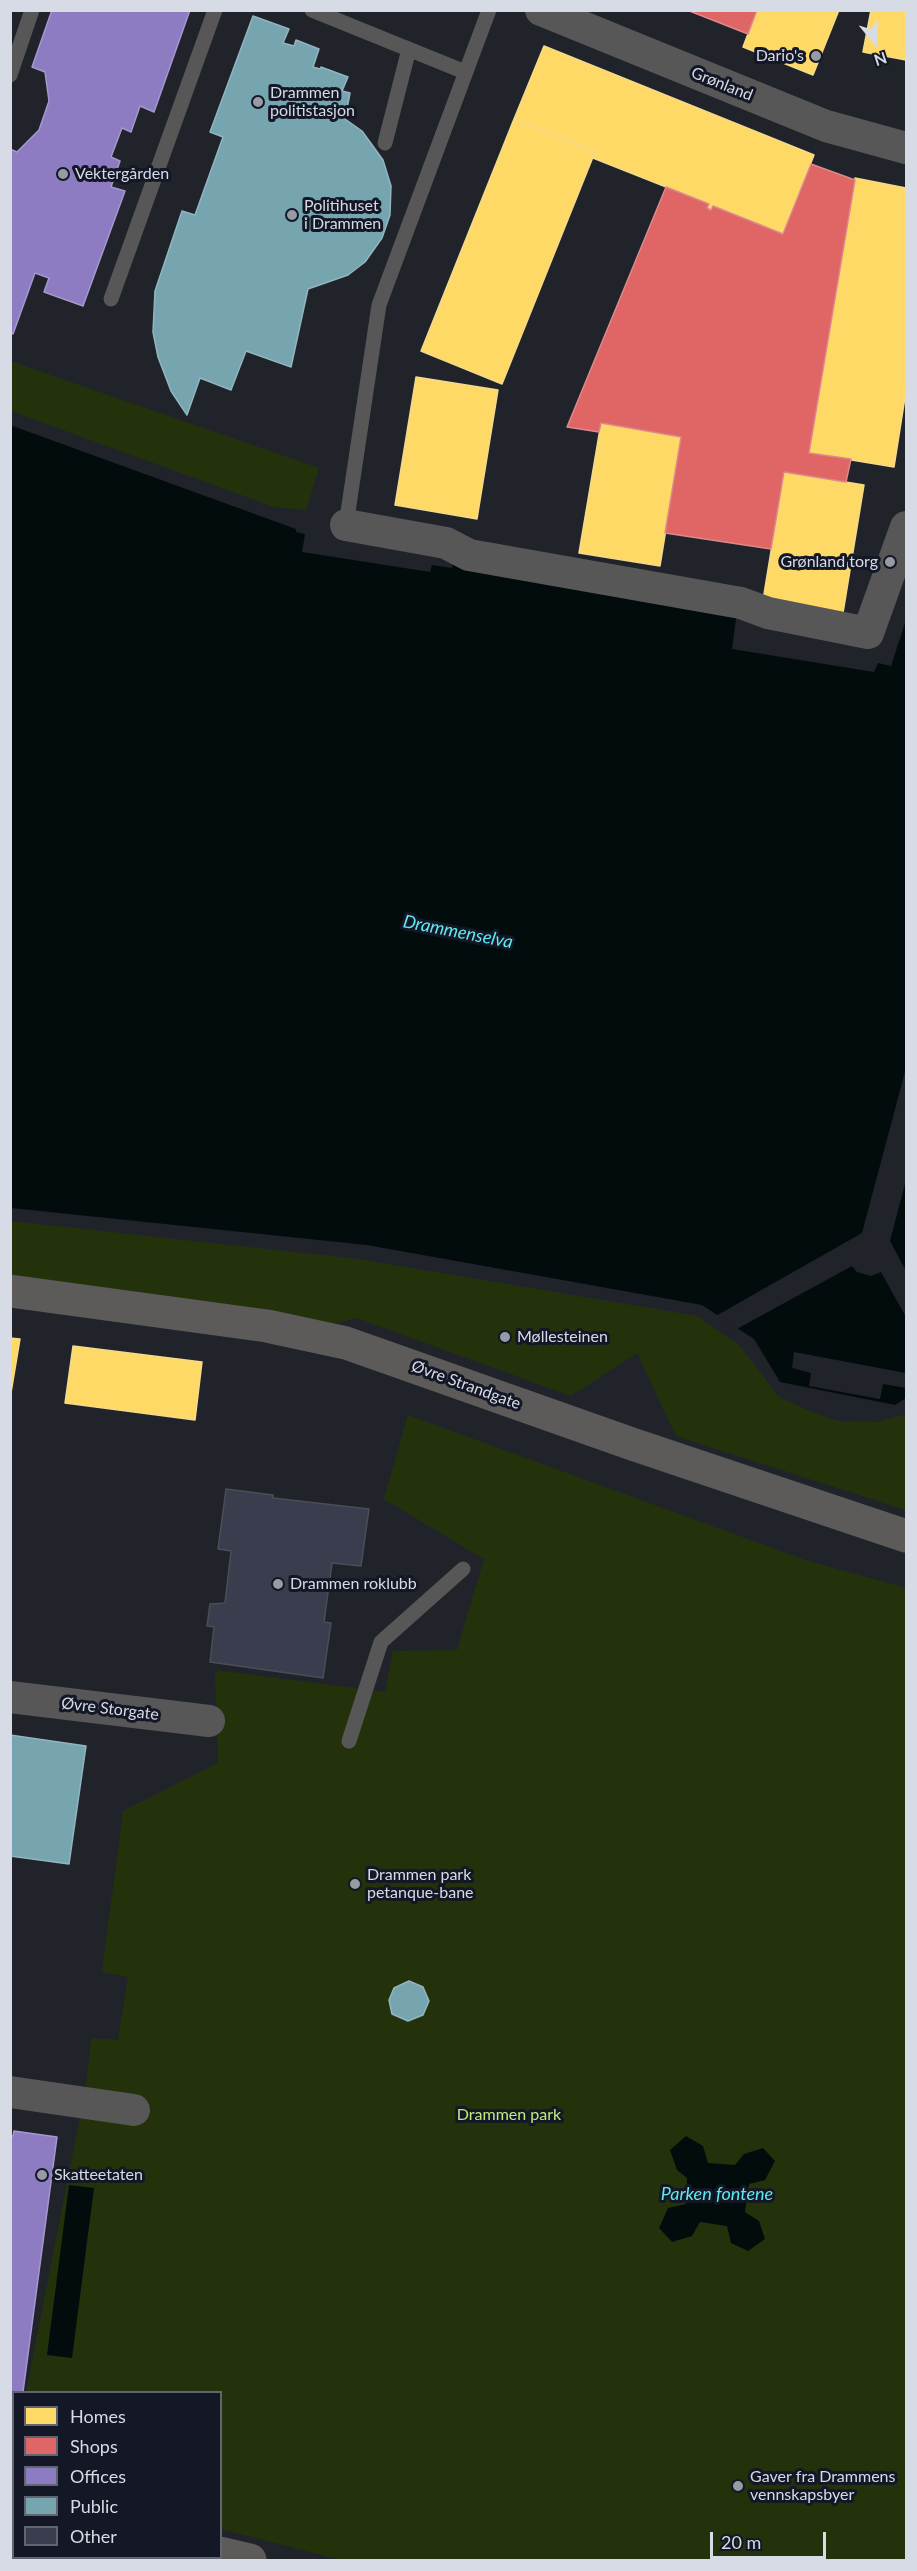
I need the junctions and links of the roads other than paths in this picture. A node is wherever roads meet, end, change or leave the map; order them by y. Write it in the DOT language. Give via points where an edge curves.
graph roads {
  1 [pos="32,10"];
  2 [pos="215,10"];
  3 [pos="312,10"];
  4 [pos="489,10"];
  5 [pos="541,10"];
  6 [pos="409,49"];
  7 [pos="465,72"];
  8 [pos="10,75"];
  9 [pos="386,143"];
  10 [pos="906,148"];
  11 [pos="111,299"];
  12 [pos="346,525"];
  13 [pos="906,527"];
  14 [pos="10,1291"];
  15 [pos="906,1536"];
  16 [pos="463,1569"];
  17 [pos="10,1697"];
  18 [pos="209,1721"];
  19 [pos="349,1741"];
  20 [pos="10,2092"];
  21 [pos="134,2110"];
  22 [pos="222,2553"];
  23 [pos="249,2560"];
  1 -- 8 [label="lane"];
  2 -- 11 [label="lane"];
  3 -- 6 [label="lane"];
  4 -- 7 [label="lane"];
  5 -- 10 [label="street, Grønland" via="826,126"];
  6 -- 7 [label="lane"];
  6 -- 9 [label="lane"];
  7 -- 12 [label="lane" via="379,305"];
  12 -- 13 [label="street" via="446,543 468,555 741,603 768,613 868,633"];
  14 -- 15 [label="street, Øvre Strandgate" via="267,1326 346,1343"];
  16 -- 19 [label="lane" via="381,1641"];
  17 -- 18 [label="street, Øvre Storgate"];
  20 -- 21 [label="street"];
  22 -- 23 [label="street"];
}
